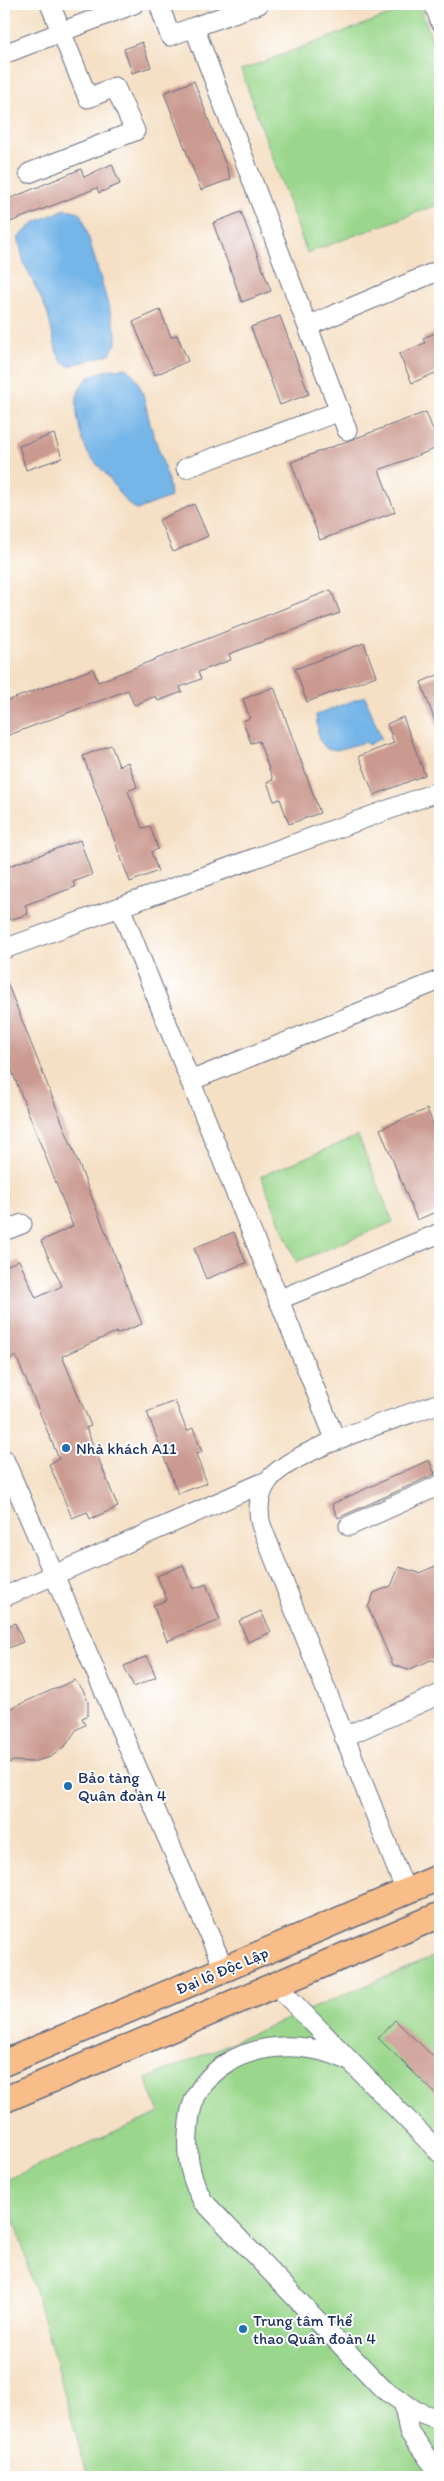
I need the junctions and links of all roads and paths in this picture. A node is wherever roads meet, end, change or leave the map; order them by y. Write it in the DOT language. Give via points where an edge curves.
graph roads {
  1 [pos="50,4"];
  2 [pos="134,4"];
  3 [pos="158,4"];
  4 [pos="259,4"];
  5 [pos="434,4"];
  6 [pos="440,21"];
  7 [pos="194,27"];
  8 [pos="62,31"];
  9 [pos="4,54"];
  10 [pos="29,173"];
  11 [pos="440,270"];
  12 [pos="308,326"];
  13 [pos="340,412"];
  14 [pos="347,430"];
  15 [pos="186,468"];
  16 [pos="440,791"];
  17 [pos="120,907"];
  18 [pos="4,949"];
  19 [pos="440,980"];
  20 [pos="190,1081"];
  21 [pos="22,1224"];
  22 [pos="4,1231"];
  23 [pos="440,1233"];
  24 [pos="278,1300"];
  25 [pos="440,1403"];
  26 [pos="336,1441"];
  27 [pos="4,1459"];
  28 [pos="269,1480"];
  29 [pos="440,1485"];
  30 [pos="349,1526"];
  31 [pos="54,1575"];
  32 [pos="4,1597"];
  33 [pos="440,1694"];
  34 [pos="344,1737"];
  35 [pos="440,1878"];
  36 [pos="406,1892"];
  37 [pos="440,1916"];
  38 [pos="224,1969"];
  39 [pos="276,1985"];
  40 [pos="351,2062"];
  41 [pos="4,2063"];
  42 [pos="4,2100"];
  43 [pos="440,2153"];
  44 [pos="404,2405"];
  45 [pos="440,2420"];
  46 [pos="440,2474"];
  1 -- 8 [label="street"];
  2 -- 8 [label="street"];
  3 -- 7 [label="street" via="170,36"];
  4 -- 7 [label="street"];
  5 -- 6 [label="street"];
  7 -- 12 [label="street"];
  8 -- 9 [label="street"];
  8 -- 10 [label="street" via="88,98 115,86 136,131"];
  11 -- 12 [label="street"];
  12 -- 13 [label="street"];
  13 -- 14 [label="street"];
  13 -- 15 [label="street"];
  16 -- 17 [label="street"];
  17 -- 18 [label="street"];
  17 -- 20 [label="street"];
  19 -- 20 [label="street"];
  20 -- 24 [label="street"];
  21 -- 22 [label="street"];
  23 -- 24 [label="street"];
  24 -- 26 [label="street"];
  25 -- 26 [label="street"];
  26 -- 28 [label="street" via="300,1456"];
  27 -- 31 [label="street"];
  28 -- 31 [label="street"];
  28 -- 34 [label="street" via="260,1498 261,1525"];
  29 -- 30 [label="street"];
  31 -- 32 [label="street"];
  31 -- 38 [label="street"];
  33 -- 34 [label="street"];
  34 -- 36 [label="street"];
  35 -- 36 [label="main road, Đại lộ Độc Lập"];
  36 -- 38 [label="main road, Đại lộ Độc Lập"];
  37 -- 39 [label="main road"];
  38 -- 41 [label="main road, Đại lộ Độc Lập"];
  39 -- 40 [label="street"];
  39 -- 42 [label="main road"];
  40 -- 43 [label="street"];
  40 -- 44 [label="street" via="318,2049 289,2046 260,2050 221,2069 204,2084 192,2107 188,2120 187,2158 203,2201 383,2389"];
  44 -- 45 [label="street"];
  44 -- 46 [label="street" via="409,2432"];
}
